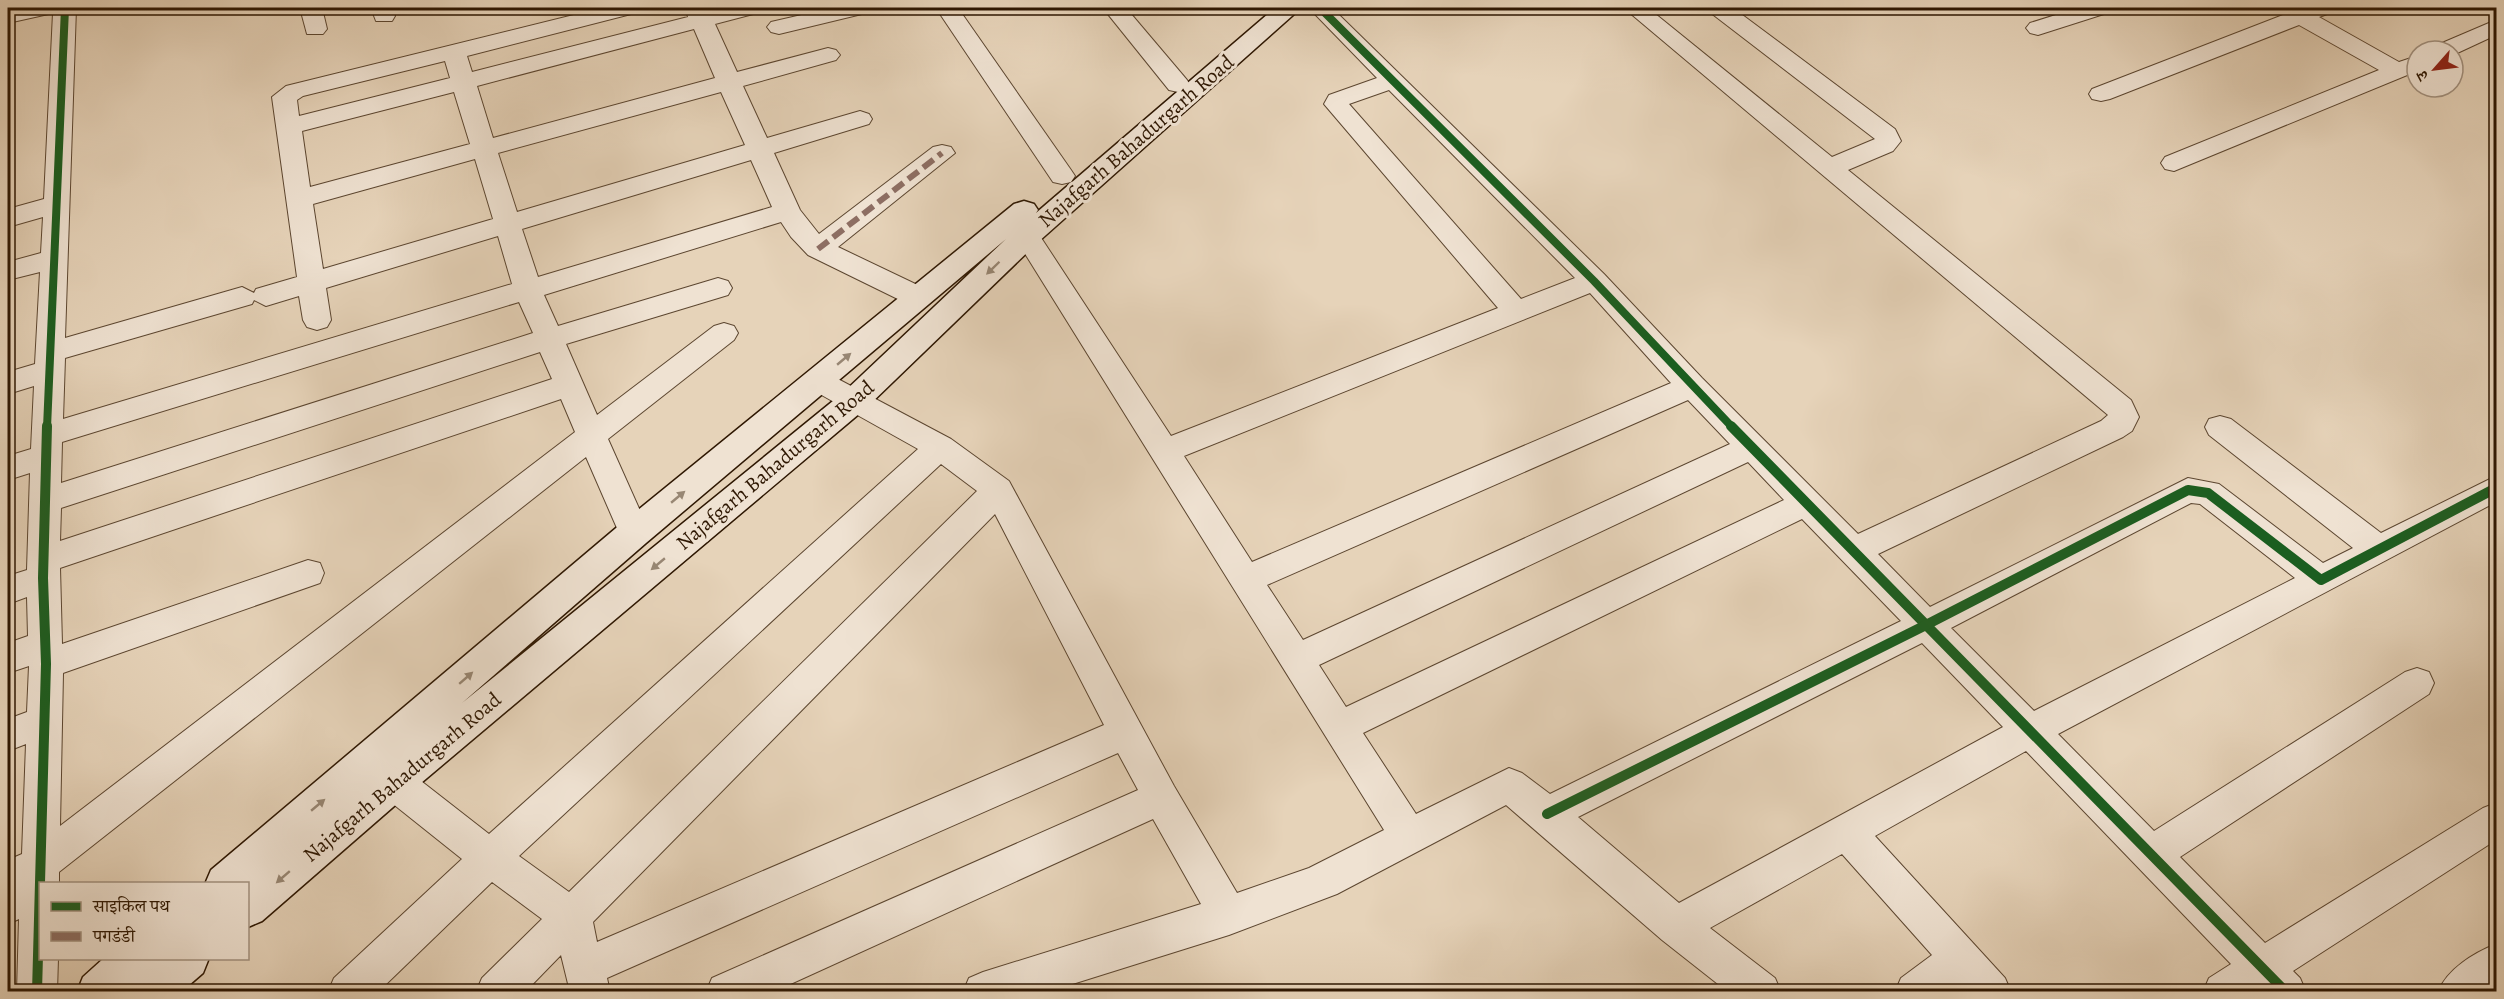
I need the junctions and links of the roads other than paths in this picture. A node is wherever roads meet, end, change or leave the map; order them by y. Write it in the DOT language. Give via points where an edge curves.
graph roads {
  1 [pos="46,8"];
  2 [pos="65,8"];
  3 [pos="627,8"];
  4 [pos="749,8"];
  5 [pos="858,8"];
  6 [pos="947,8"];
  7 [pos="1114,8"];
  8 [pos="1266,8"];
  9 [pos="1289,8"];
  10 [pos="1320,8"];
  11 [pos="1635,8"];
  12 [pos="1719,8"];
  13 [pos="2099,8"];
  14 [pos="2322,8"];
  15 [pos="2292,12"];
  16 [pos="699,14"];
  17 [pos="8,16"];
  18 [pos="779,27"];
  19 [pos="2496,27"];
  20 [pos="2038,28"];
  21 [pos="2465,41"];
  22 [pos="454,52"];
  23 [pos="828,55"];
  24 [pos="2405,66"];
  25 [pos="2405,68"];
  26 [pos="1393,81"];
  27 [pos="463,82"];
  28 [pos="729,82"];
  29 [pos="1178,85"];
  30 [pos="2101,94"];
  31 [pos="860,118"];
  32 [pos="288,128"];
  33 [pos="759,148"];
  34 [pos="484,149"];
  35 [pos="942,153"];
  36 [pos="2174,163"];
  37 [pos="1830,168"];
  38 [pos="1062,176"];
  39 [pos="299,199"];
  40 [pos="55,205"];
  41 [pos="787,211"];
  42 [pos="8,218"];
  43 [pos="507,224"];
  44 [pos="1027,236"];
  45 [pos="818,249"];
  46 [pos="54,259"];
  47 [pos="8,271"];
  48 [pos="1594,281"];
  49 [pos="311,282"];
  50 [pos="718,288"];
  51 [pos="528,290"];
  52 [pos="918,297"];
  53 [pos="1516,310"];
  54 [pos="317,320"];
  55 [pos="724,333"];
  56 [pos="550,338"];
  57 [pos="50,361"];
  58 [pos="819,380"];
  59 [pos="8,383"];
  60 [pos="569,385"];
  61 [pos="1692,386"];
  62 [pos="855,400"];
  63 [pos="2220,427"];
  64 [pos="592,437"];
  65 [pos="47,446"];
  66 [pos="940,447"];
  67 [pos="1752,447"];
  68 [pos="1163,452"];
  69 [pos="8,468"];
  70 [pos="2496,488"];
  71 [pos="998,490"];
  72 [pos="46,500"];
  73 [pos="1806,503"];
  74 [pos="634,533"];
  75 [pos="2379,550"];
  76 [pos="1853,551"];
  77 [pos="43,569"];
  78 [pos="308,573"];
  79 [pos="1245,580"];
  80 [pos="2321,580"];
  81 [pos="8,590"];
  82 [pos="1926,625"];
  83 [pos="46,654"];
  84 [pos="8,658"];
  85 [pos="1295,660"];
  86 [pos="2417,684"];
  87 [pos="44,721"];
  88 [pos="1338,728"];
  89 [pos="2030,731"];
  90 [pos="1127,732"];
  91 [pos="8,735"];
  92 [pos="381,772"];
  93 [pos="1161,798"];
  94 [pos="1547,814"];
  95 [pos="2496,820"];
  96 [pos="1846,832"];
  97 [pos="1409,837"];
  98 [pos="2151,854"];
  99 [pos="489,857"];
  100 [pos="29,875"];
  101 [pos="228,882"];
  102 [pos="8,904"];
  103 [pos="249,906"];
  104 [pos="1229,916"];
  105 [pos="572,918"];
  106 [pos="1676,926"];
  107 [pos="1962,958"];
  108 [pos="134,960"];
  109 [pos="186,960"];
  110 [pos="2496,964"];
  111 [pos="587,979"];
  112 [pos="2274,980"];
  113 [pos="37,992"];
  114 [pos="98,992"];
  115 [pos="149,992"];
  116 [pos="348,992"];
  117 [pos="496,992"];
  118 [pos="726,992"];
  119 [pos="983,992"];
  120 [pos="1761,992"];
  121 [pos="1916,992"];
  122 [pos="1991,992"];
  123 [pos="2223,992"];
  124 [pos="2458,992"];
  1 -- 17 [label="street"];
  2 -- 40 [label="street"];
  3 -- 22 [label="street"];
  4 -- 16 [label="street"];
  5 -- 18 [label="street"];
  6 -- 38 [label="street"];
  7 -- 29 [label="street"];
  8 -- 29 [label="main road, Najafgarh Bahadurgarh Road"];
  9 -- 44 [label="main road, Najafgarh Bahadurgarh Road"];
  10 -- 26 [label="street"];
  11 -- 37 [label="street"];
  12 -- 37 [label="street" via="1886,135 1888,141 1884,146"];
  13 -- 20 [label="street"];
  14 -- 15 [label="street"];
  15 -- 24 [label="street"];
  15 -- 30 [label="street"];
  16 -- 27 [label="street"];
  16 -- 28 [label="street"];
  19 -- 21 [label="street"];
  22 -- 27 [label="street"];
  22 -- 32 [label="street" via="289,94 283,101"];
  23 -- 28 [label="street"];
  25 -- 36 [label="street"];
  26 -- 48 [label="street"];
  26 -- 53 [label="street" via="1336,104"];
  27 -- 32 [label="street"];
  27 -- 34 [label="street"];
  28 -- 33 [label="street"];
  28 -- 34 [label="street"];
  29 -- 38 [label="main road, Najafgarh Bahadurgarh Road"];
  31 -- 33 [label="street"];
  32 -- 39 [label="street"];
  33 -- 41 [label="street"];
  33 -- 43 [label="street"];
  34 -- 39 [label="street"];
  34 -- 43 [label="street"];
  35 -- 45 [label="street"];
  37 -- 76 [label="street" via="2120,408 2124,417 2112,429"];
  38 -- 52 [label="main road, Najafgarh Bahadurgarh Road"];
  39 -- 49 [label="street"];
  40 -- 42 [label="street"];
  40 -- 46 [label="street"];
  41 -- 45 [label="street"];
  41 -- 51 [label="street"];
  43 -- 49 [label="street"];
  43 -- 51 [label="street"];
  44 -- 62 [label="main road, Najafgarh Bahadurgarh Road, one-way"];
  44 -- 68 [label="street"];
  45 -- 52 [label="street"];
  46 -- 47 [label="street"];
  46 -- 57 [label="street"];
  48 -- 53 [label="street"];
  48 -- 61 [label="street"];
  49 -- 54 [label="street"];
  49 -- 57 [label="street"];
  50 -- 56 [label="street"];
  51 -- 56 [label="street"];
  51 -- 65 [label="street"];
  58 -- 52 [label="main road, Najafgarh Bahadurgarh Road, one-way"];
  53 -- 68 [label="street"];
  55 -- 64 [label="street"];
  56 -- 60 [label="street"];
  56 -- 72 [label="street"];
  57 -- 59 [label="street"];
  57 -- 65 [label="street"];
  58 -- 62 [label="street"];
  74 -- 58 [label="main road, Najafgarh Bahadurgarh Road, one-way"];
  60 -- 64 [label="street"];
  60 -- 77 [label="street"];
  61 -- 67 [label="street"];
  61 -- 79 [label="street"];
  62 -- 66 [label="street"];
  62 -- 92 [label="main road, Najafgarh Bahadurgarh Road, one-way"];
  63 -- 75 [label="street"];
  64 -- 74 [label="street"];
  64 -- 100 [label="street"];
  65 -- 69 [label="street"];
  65 -- 72 [label="street"];
  66 -- 71 [label="street"];
  66 -- 99 [label="street"];
  67 -- 73 [label="street"];
  67 -- 85 [label="street"];
  68 -- 79 [label="street"];
  70 -- 75 [label="street"];
  71 -- 90 [label="street"];
  71 -- 105 [label="street"];
  72 -- 77 [label="street"];
  73 -- 76 [label="street"];
  73 -- 88 [label="street"];
  92 -- 74 [label="main road, Najafgarh Bahadurgarh Road, one-way"];
  75 -- 80 [label="street"];
  76 -- 82 [label="street"];
  77 -- 81 [label="street"];
  77 -- 83 [label="street"];
  78 -- 83 [label="street"];
  79 -- 85 [label="street"];
  80 -- 82 [label="street" via="2208,493 2188,490"];
  80 -- 89 [label="street"];
  82 -- 89 [label="street"];
  82 -- 94 [label="street"];
  83 -- 84 [label="street"];
  83 -- 87 [label="street"];
  85 -- 88 [label="street"];
  86 -- 98 [label="street"];
  87 -- 91 [label="street"];
  87 -- 100 [label="street"];
  88 -- 97 [label="street"];
  89 -- 96 [label="street"];
  89 -- 98 [label="street"];
  90 -- 93 [label="street"];
  90 -- 111 [label="street"];
  92 -- 99 [label="street"];
  101 -- 92 [label="main road, Najafgarh Bahadurgarh Road, one-way"];
  92 -- 103 [label="main road, Najafgarh Bahadurgarh Road, one-way"];
  93 -- 104 [label="street"];
  93 -- 118 [label="street"];
  94 -- 97 [label="street" via="1509,785"];
  94 -- 106 [label="street"];
  95 -- 112 [label="street"];
  96 -- 106 [label="street"];
  96 -- 107 [label="street"];
  97 -- 104 [label="street" via="1323,880"];
  98 -- 112 [label="street"];
  99 -- 105 [label="street"];
  99 -- 116 [label="street"];
  100 -- 102 [label="street"];
  100 -- 113 [label="street"];
  104 -- 119 [label="street"];
  105 -- 111 [label="street"];
  105 -- 117 [label="street"];
  106 -- 120 [label="street"];
  107 -- 121 [label="street"];
  107 -- 122 [label="street"];
  108 -- 114 [label="main road"];
  109 -- 115 [label="main road"];
  110 -- 124 [label="street"];
  112 -- 123 [label="street"];
}
